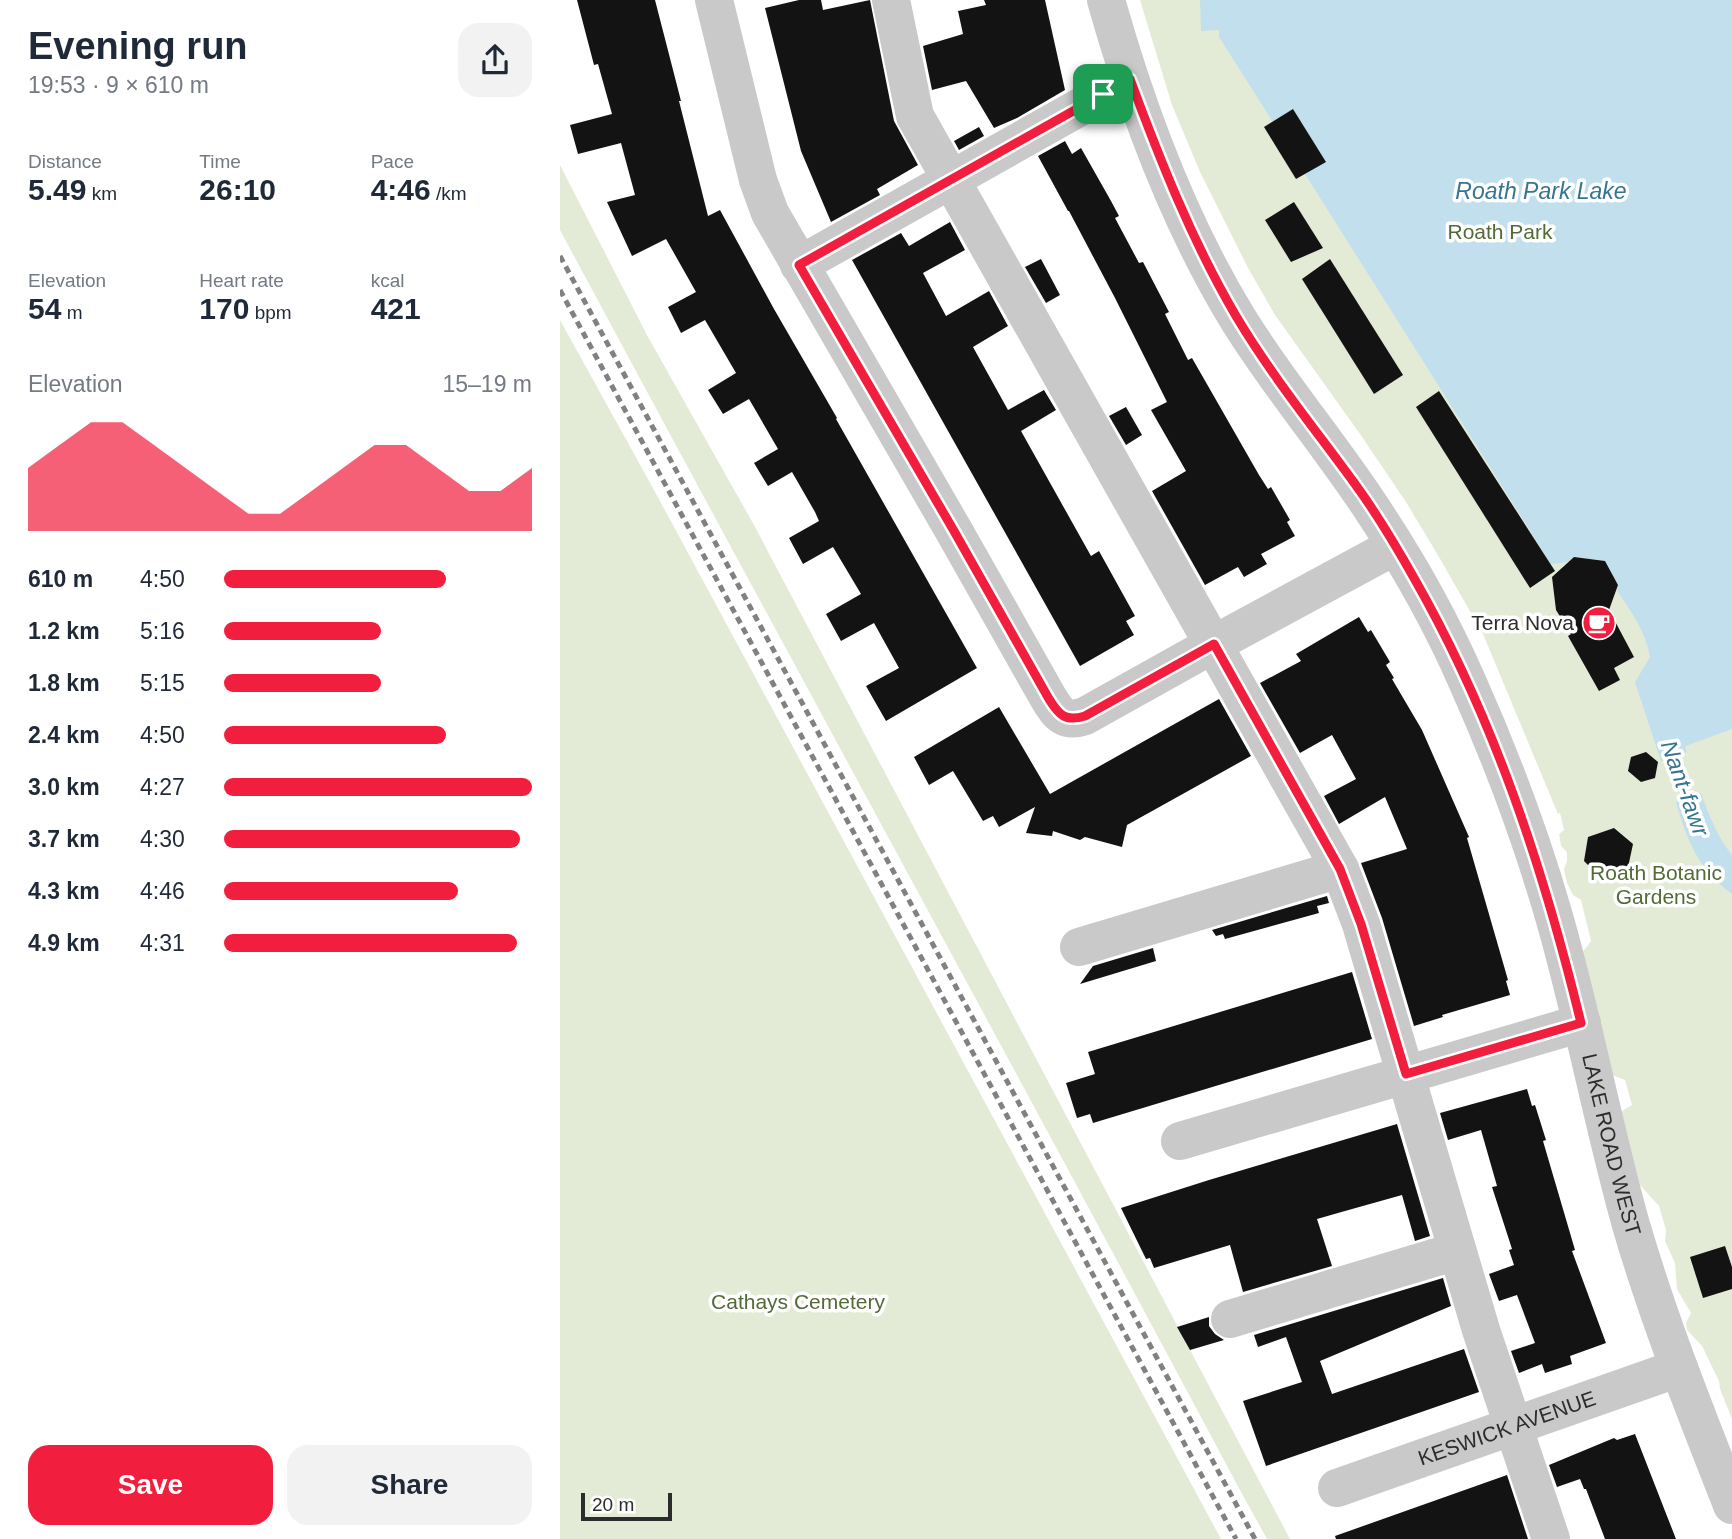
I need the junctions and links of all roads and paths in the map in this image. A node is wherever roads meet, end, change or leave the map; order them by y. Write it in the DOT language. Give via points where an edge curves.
graph roads {
  1 [pos="713,0"];
  2 [pos="891,0"];
  3 [pos="1106,0"];
  4 [pos="1130,79"];
  5 [pos="950,180"];
  6 [pos="799,265"];
  7 [pos="1395,546"];
  8 [pos="1214,644"];
  9 [pos="1340,869"];
  10 [pos="1079,947"];
  11 [pos="1581,1023"];
  12 [pos="1406,1074"];
  13 [pos="1180,1141"];
  14 [pos="1457,1251"];
  15 [pos="1230,1318"];
  16 [pos="1679,1368"];
  17 [pos="1513,1427"];
  18 [pos="1337,1488"];
  19 [pos="1732,1505"];
  20 [pos="1551,1539"];
  1 -- 6 [label="street" via="758,180 770,213"];
  2 -- 5 [label="street" via="915,116"];
  3 -- 4 [label="street, LAKE ROAD WEST"];
  4 -- 5 [label="street"];
  4 -- 7 [label="street, LAKE ROAD WEST" via="1186,220 1237,317"];
  5 -- 6 [label="street"];
  5 -- 8 [label="street"];
  6 -- 8 [label="street" via="1061,715 1069,719 1085,716"];
  7 -- 8 [label="street"];
  7 -- 11 [label="street, LAKE ROAD WEST" via="1457,659 1510,784 1543,879"];
  8 -- 9 [label="street"];
  9 -- 10 [label="street"];
  9 -- 12 [label="street"];
  11 -- 12 [label="street"];
  11 -- 16 [label="street, LAKE ROAD WEST" via="1630,1219"];
  12 -- 13 [label="street"];
  12 -- 14 [label="street"];
  14 -- 15 [label="street"];
  14 -- 17 [label="street"];
  16 -- 17 [label="street, KESWICK AVENUE"];
  16 -- 19 [label="street, LAKE ROAD WEST"];
  17 -- 18 [label="street, KESWICK AVENUE"];
  17 -- 20 [label="street"];
}
